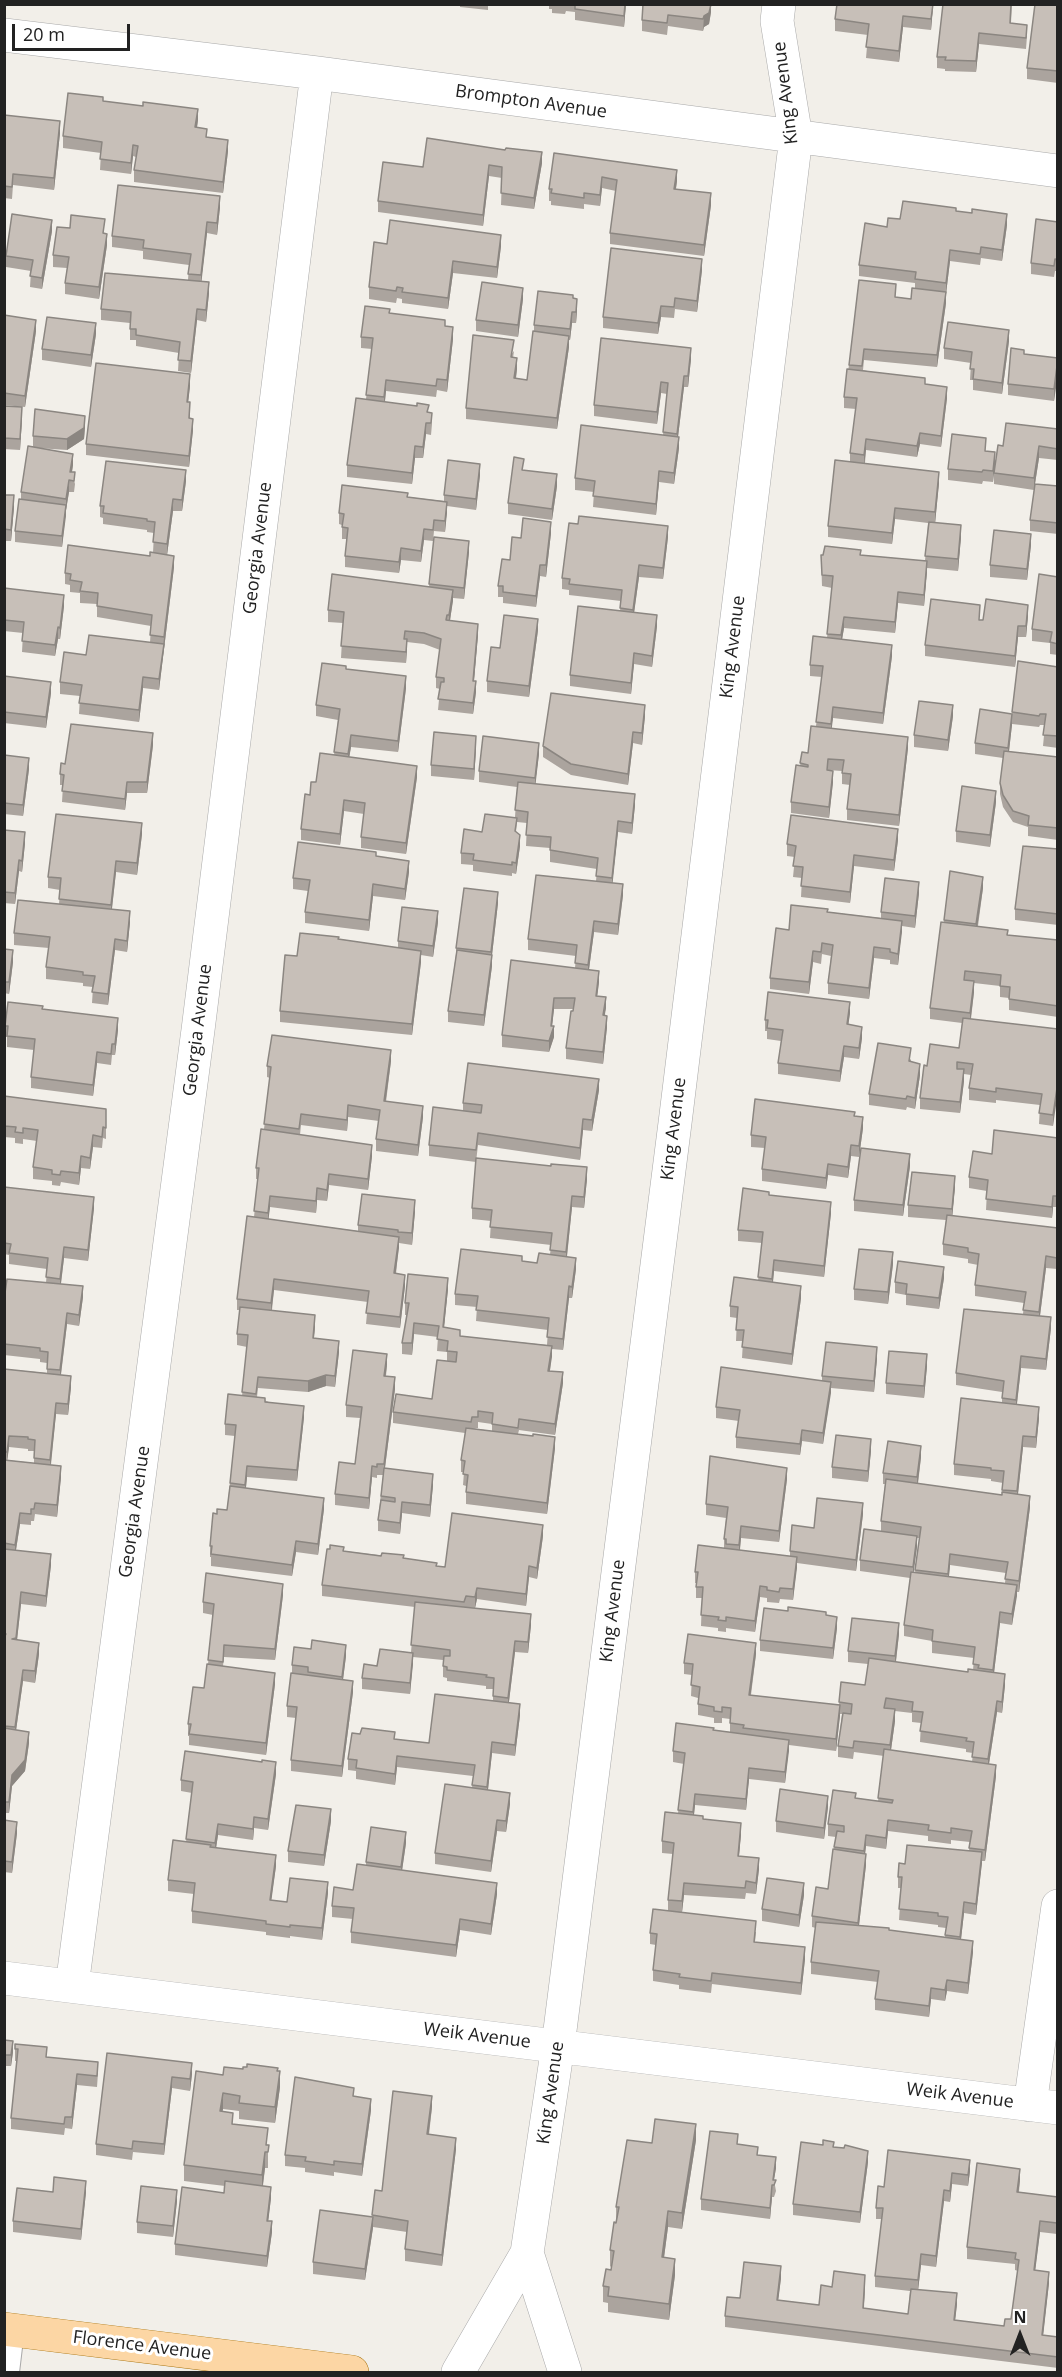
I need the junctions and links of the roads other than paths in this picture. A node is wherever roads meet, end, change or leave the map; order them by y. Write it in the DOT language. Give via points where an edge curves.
graph roads {
  1 [pos="778,4"];
  2 [pos="4,35"];
  3 [pos="317,73"];
  4 [pos="796,137"];
  5 [pos="1058,171"];
  6 [pos="1058,1906"];
  7 [pos="4,1978"];
  8 [pos="72,1986"];
  9 [pos="558,2046"];
  10 [pos="1044,2107"];
  11 [pos="527,2253"];
  12 [pos="9,2329"];
  13 [pos="8,2373"];
  14 [pos="352,2373"];
  15 [pos="458,2373"];
  16 [pos="565,2373"];
  1 -- 4 [label="street, King Avenue" via="777,21"];
  2 -- 3 [label="street, Brompton Avenue"];
  3 -- 4 [label="street, Brompton Avenue"];
  3 -- 8 [label="street, Georgia Avenue" via="200,1019"];
  4 -- 5 [label="street, Brompton Avenue"];
  4 -- 9 [label="street, King Avenue"];
  6 -- 10 [label="street"];
  7 -- 8 [label="street, Weik Avenue"];
  8 -- 9 [label="street, Weik Avenue"];
  9 -- 10 [label="street, Weik Avenue"];
  9 -- 11 [label="street, King Avenue"];
  11 -- 15 [label="street, King Avenue"];
  11 -- 16 [label="street, King Avenue"];
  12 -- 13 [label="lane"];
  12 -- 14 [label="main road, Florence Avenue"];
}
